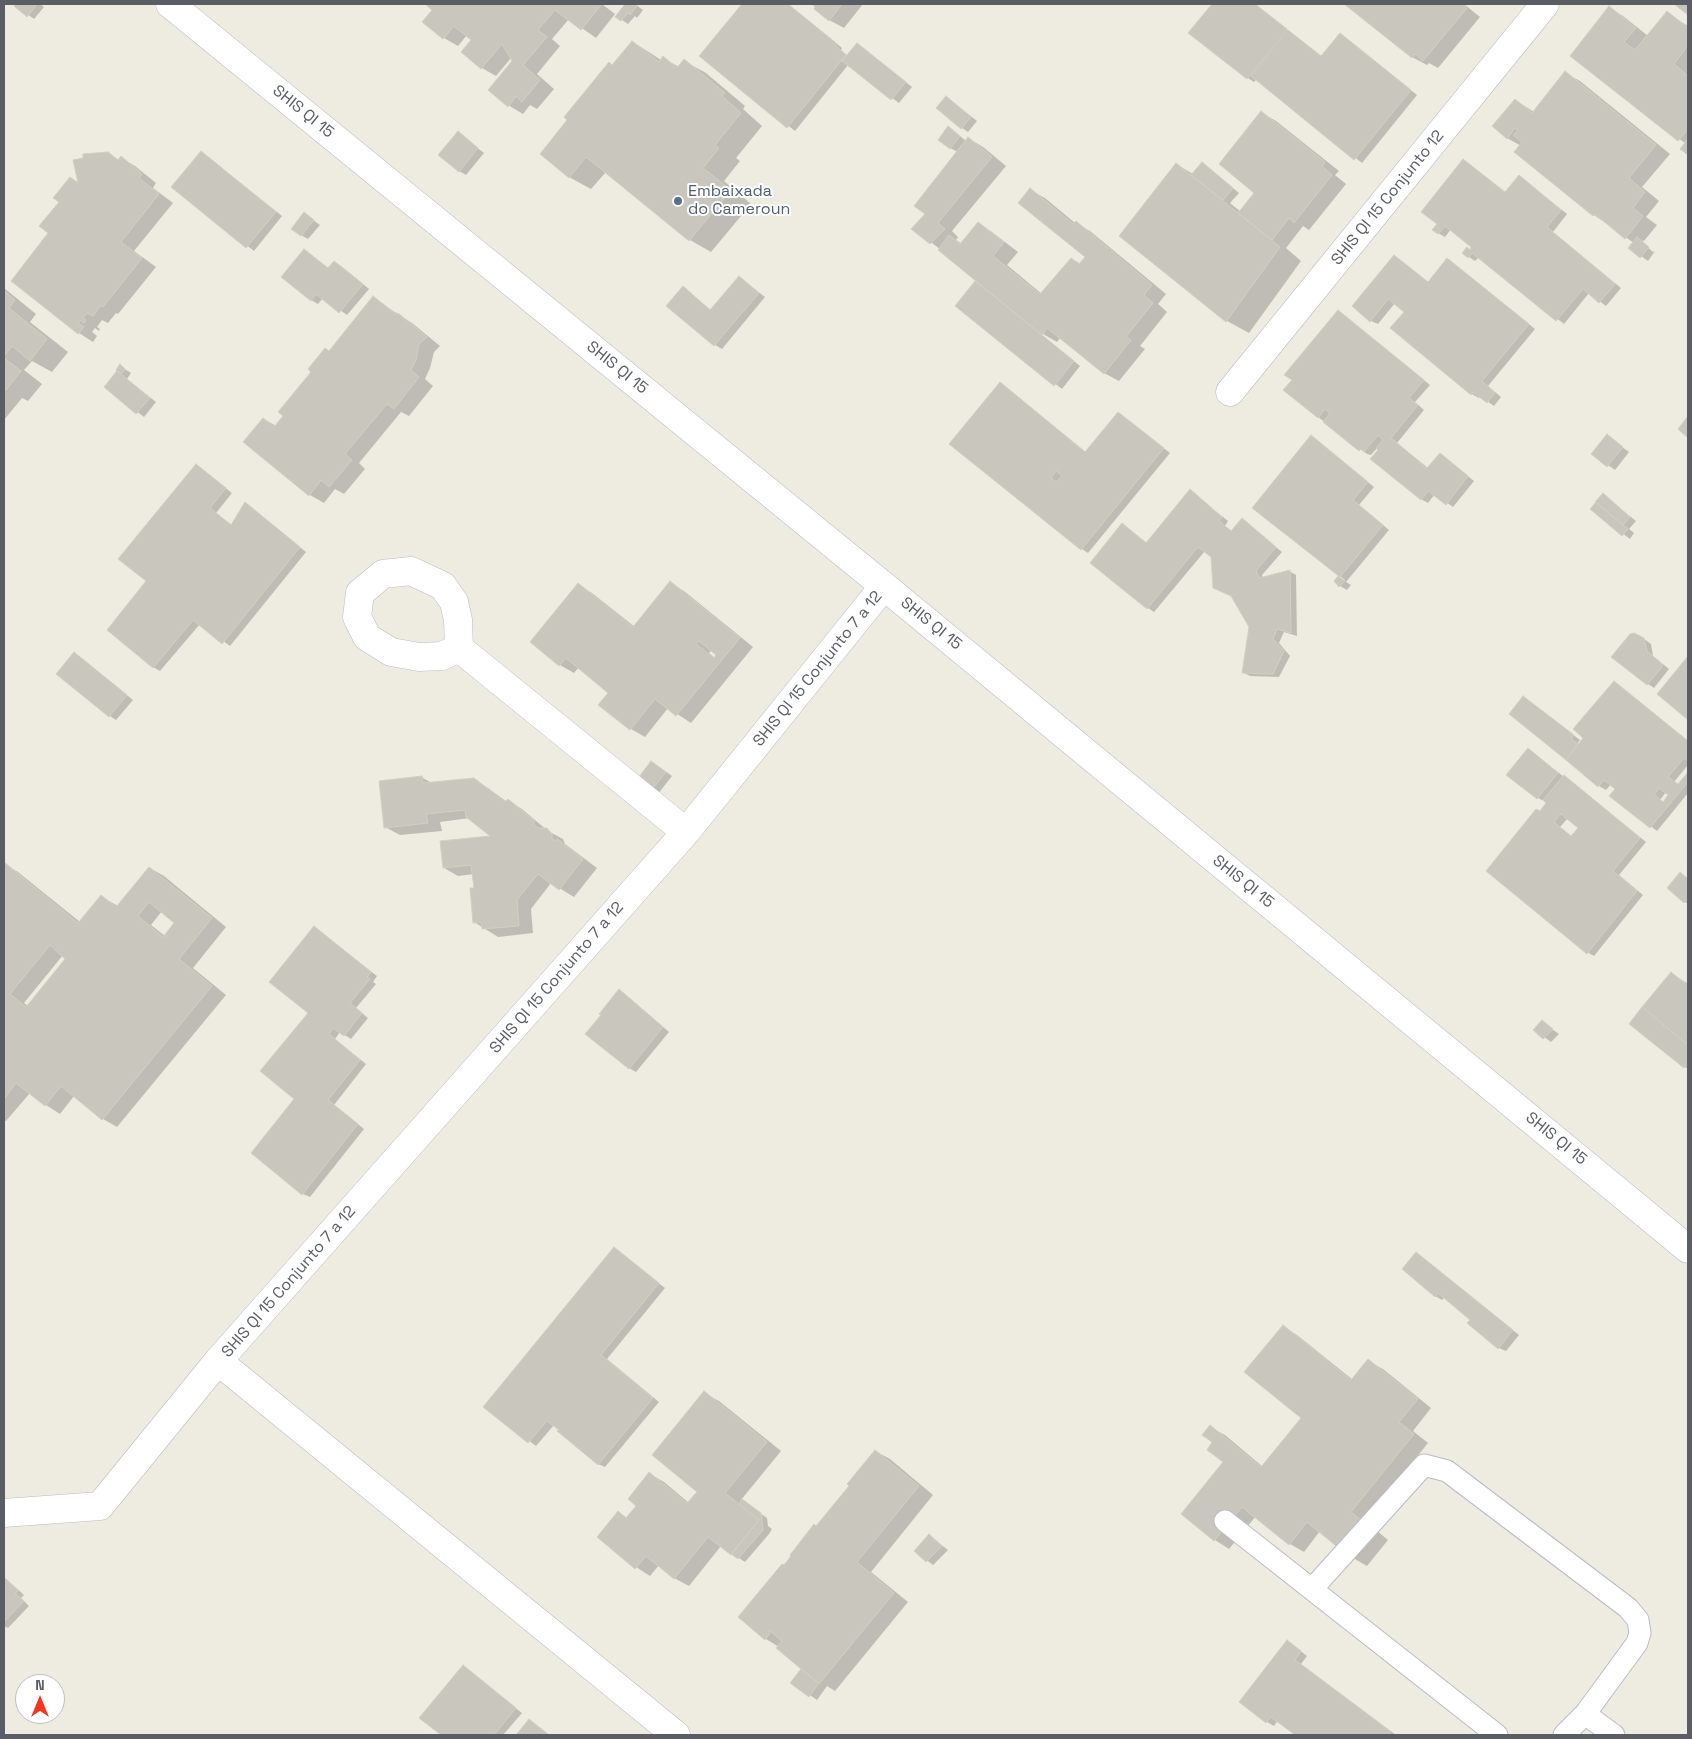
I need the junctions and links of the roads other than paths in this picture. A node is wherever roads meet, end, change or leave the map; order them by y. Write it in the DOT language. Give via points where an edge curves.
graph roads {
  1 [pos="170,4"];
  2 [pos="1545,4"];
  3 [pos="1230,392"];
  4 [pos="884,586"];
  5 [pos="459,648"];
  6 [pos="686,832"];
  7 [pos="1688,1248"];
  8 [pos="218,1361"];
  9 [pos="4,1513"];
  10 [pos="1225,1521"];
  11 [pos="1312,1589"];
  12 [pos="1586,1714"];
  13 [pos="676,1735"];
  14 [pos="1497,1735"];
  15 [pos="1564,1735"];
  16 [pos="1614,1735"];
  1 -- 4 [label="street, SHIS QI 15"];
  2 -- 3 [label="street, SHIS QI 15 Conjunto 12"];
  4 -- 6 [label="street, SHIS QI 15 Conjunto 7 a 12"];
  4 -- 7 [label="street, SHIS QI 15"];
  5 -- 6 [label="street"];
  6 -- 8 [label="street, SHIS QI 15 Conjunto 7 a 12"];
  8 -- 9 [label="street, SHIS QI 15 Conjunto 7 a 12" via="100,1506"];
  8 -- 13 [label="street"];
  10 -- 11 [label="lane"];
  11 -- 12 [label="lane" via="1424,1465 1447,1471 1628,1608 1638,1620 1640,1632 1637,1643"];
  11 -- 14 [label="lane"];
  12 -- 15 [label="lane"];
  12 -- 16 [label="lane"];
}
